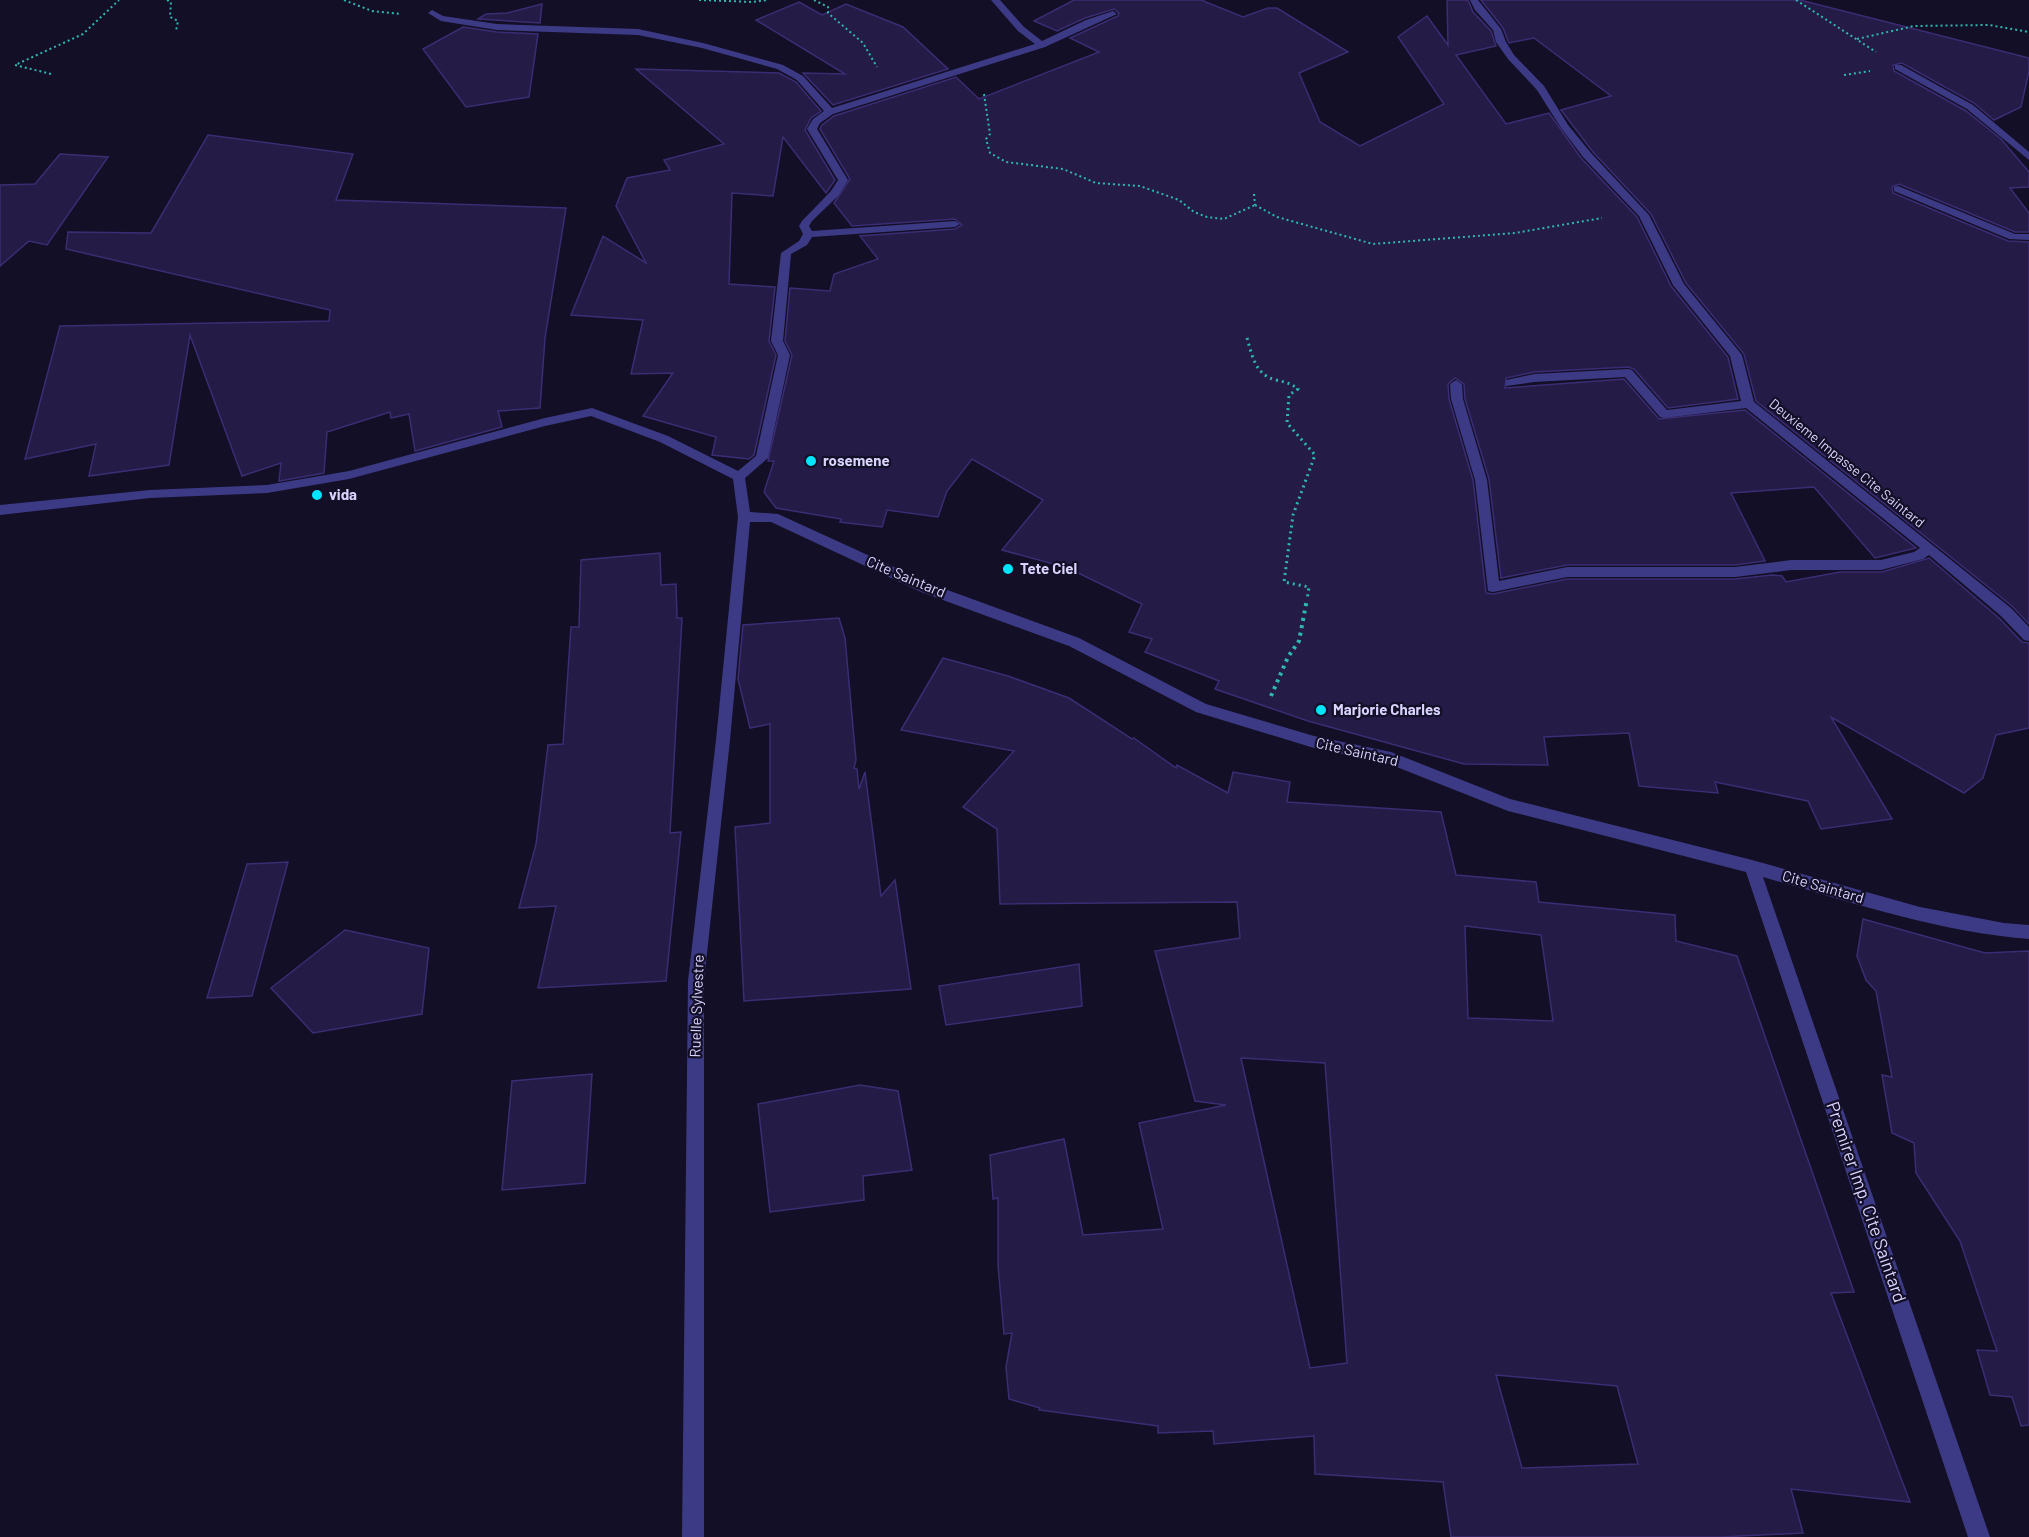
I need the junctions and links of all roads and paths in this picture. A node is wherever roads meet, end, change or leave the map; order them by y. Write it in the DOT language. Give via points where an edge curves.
graph roads {
  1 [pos="119,0"];
  2 [pos="167,0"];
  3 [pos="344,0"];
  4 [pos="699,0"];
  5 [pos="767,0"];
  6 [pos="814,0"];
  7 [pos="995,0"];
  8 [pos="1474,0"];
  9 [pos="1796,0"];
  10 [pos="432,13"];
  11 [pos="1113,14"];
  12 [pos="176,32"];
  13 [pos="2029,32"];
  14 [pos="1857,39"];
  15 [pos="1042,45"];
  16 [pos="1898,67"];
  17 [pos="51,74"];
  18 [pos="1844,75"];
  19 [pos="987,87"];
  20 [pos="879,96"];
  21 [pos="830,112"];
  22 [pos="2029,157"];
  23 [pos="1898,189"];
  24 [pos="1254,194"];
  25 [pos="1255,205"];
  26 [pos="1641,213"];
  27 [pos="955,224"];
  28 [pos="808,234"];
  29 [pos="2029,237"];
  30 [pos="1247,338"];
  31 [pos="1510,383"];
  32 [pos="1456,384"];
  33 [pos="1748,404"];
  34 [pos="739,477"];
  35 [pos="0,510"];
  36 [pos="744,517"];
  37 [pos="1929,548"];
  38 [pos="2029,636"];
  39 [pos="1257,726"];
  40 [pos="1752,867"];
  41 [pos="2029,932"];
  42 [pos="693,1537"];
  43 [pos="1979,1537"];
  1 -- 17 [label="path" via="83,34 15,65"];
  2 -- 12 [label="path" via="171,2 170,17 178,21"];
  3 -- 10 [label="path" via="390,15"];
  4 -- 5 [label="path"];
  6 -- 20 [label="path" via="828,7 828,13 855,33 870,52 879,74"];
  7 -- 15 [label="street"];
  8 -- 26 [label="street, Deuxieme Impasse Cite Saintard" via="1497,29 1511,57 1541,88 1564,126"];
  9 -- 14 [label="path"];
  10 -- 21 [label="street" via="497,27 638,32 772,63 800,78"];
  11 -- 15 [label="street"];
  13 -- 14 [label="path" via="1989,25 1914,26"];
  14 -- 16 [label="path"];
  15 -- 20 [label="street"];
  16 -- 18 [label="path"];
  16 -- 22 [label="street" via="1970,107"];
  19 -- 25 [label="path" via="984,94 990,134 986,138 990,153 1006,162 1063,169 1096,183 1140,186 1179,200 1207,217 1224,219"];
  20 -- 21 [label="street"];
  21 -- 28 [label="street" via="816,121 812,129 843,180 831,198 806,220"];
  23 -- 29 [label="street" via="2013,237"];
  24 -- 25 [label="path"];
  25 -- 26 [label="path" via="1277,218 1373,244 1515,233"];
  26 -- 33 [label="street, Deuxieme Impasse Cite Saintard" via="1679,285 1736,355"];
  27 -- 28 [label="street"];
  28 -- 34 [label="street" via="803,243 786,253 777,341 784,355 762,458"];
  30 -- 39 [label="path" via="1260,370 1267,377 1292,382 1298,389 1289,395 1287,423 1315,455 1293,515 1284,582 1309,587 1299,641"];
  31 -- 33 [label="street" via="1628,373 1664,414"];
  32 -- 37 [label="street" via="1481,480 1493,587 1567,572 1735,572 1791,565 1881,565 1918,556"];
  33 -- 37 [label="street, Deuxieme Impasse Cite Saintard"];
  34 -- 35 [label="street" via="664,439 592,412 349,474 267,489 150,494"];
  34 -- 36 [label="street, Ruelle Sylvestre"];
  36 -- 39 [label="street, Cite Saintard" via="773,517 926,588 1074,642 1201,708"];
  36 -- 42 [label="street, Ruelle Sylvestre" via="696,981"];
  37 -- 38 [label="street, Deuxieme Impasse Cite Saintard"];
  39 -- 40 [label="street, Cite Saintard" via="1391,758 1508,806"];
  40 -- 41 [label="street, Cite Saintard" via="1920,914"];
  40 -- 43 [label="street, Premirer Imp. Cite Saintard"];
}
